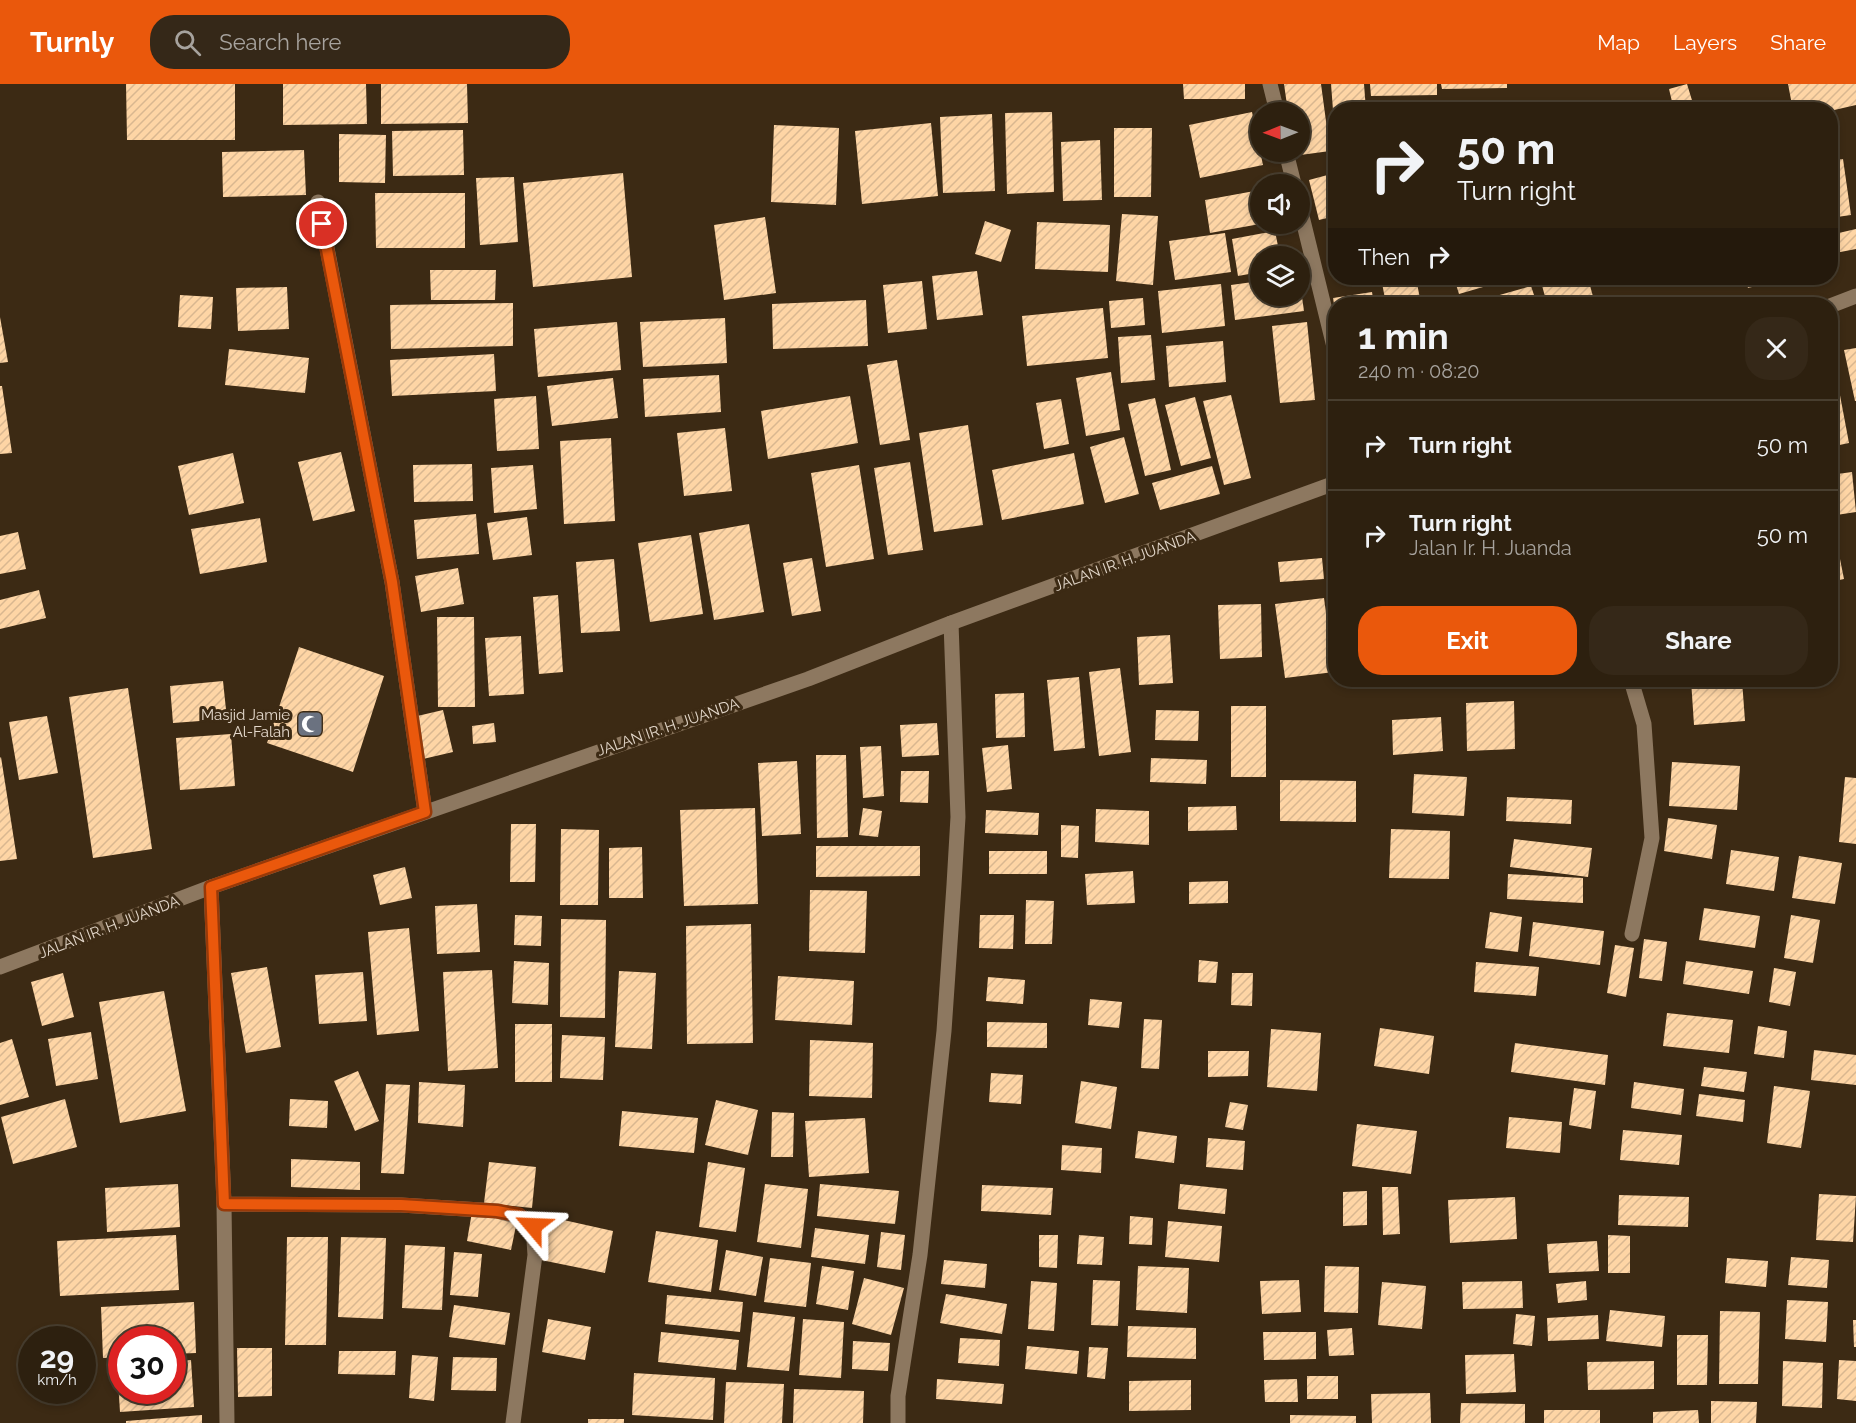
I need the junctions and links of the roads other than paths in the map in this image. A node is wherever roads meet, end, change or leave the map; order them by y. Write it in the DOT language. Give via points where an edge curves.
graph roads {
  1 [pos="1270,84"];
  2 [pos="1274,102"];
  3 [pos="318,202"];
  4 [pos="1306,234"];
  5 [pos="1856,296"];
  6 [pos="1838,303"];
  7 [pos="1328,322"];
  8 [pos="1328,486"];
  9 [pos="951,623"];
  10 [pos="1633,687"];
  11 [pos="425,812"];
  12 [pos="211,887"];
  13 [pos="1632,934"];
  14 [pos="0,968"];
  15 [pos="224,1204"];
  16 [pos="227,1423"];
  17 [pos="513,1423"];
  18 [pos="898,1423"];
  1 -- 2 [label="street"];
  3 -- 11 [label="street" via="392,582"];
  4 -- 7 [label="street"];
  5 -- 6 [label="street"];
  8 -- 9 [label="street, JALAN IR. H. JUANDA"];
  9 -- 11 [label="street, JALAN IR. H. JUANDA" via="808,679"];
  9 -- 18 [label="street" via="958,817 954,885 944,1031 920,1255 897,1396"];
  10 -- 13 [label="street" via="1644,724 1652,838"];
  11 -- 12 [label="street, JALAN IR. H. JUANDA"];
  12 -- 14 [label="street, JALAN IR. H. JUANDA"];
  12 -- 15 [label="street"];
  15 -- 16 [label="street"];
  15 -- 17 [label="street" via="401,1205 497,1211 527,1219 533,1226 535,1255"];
}
